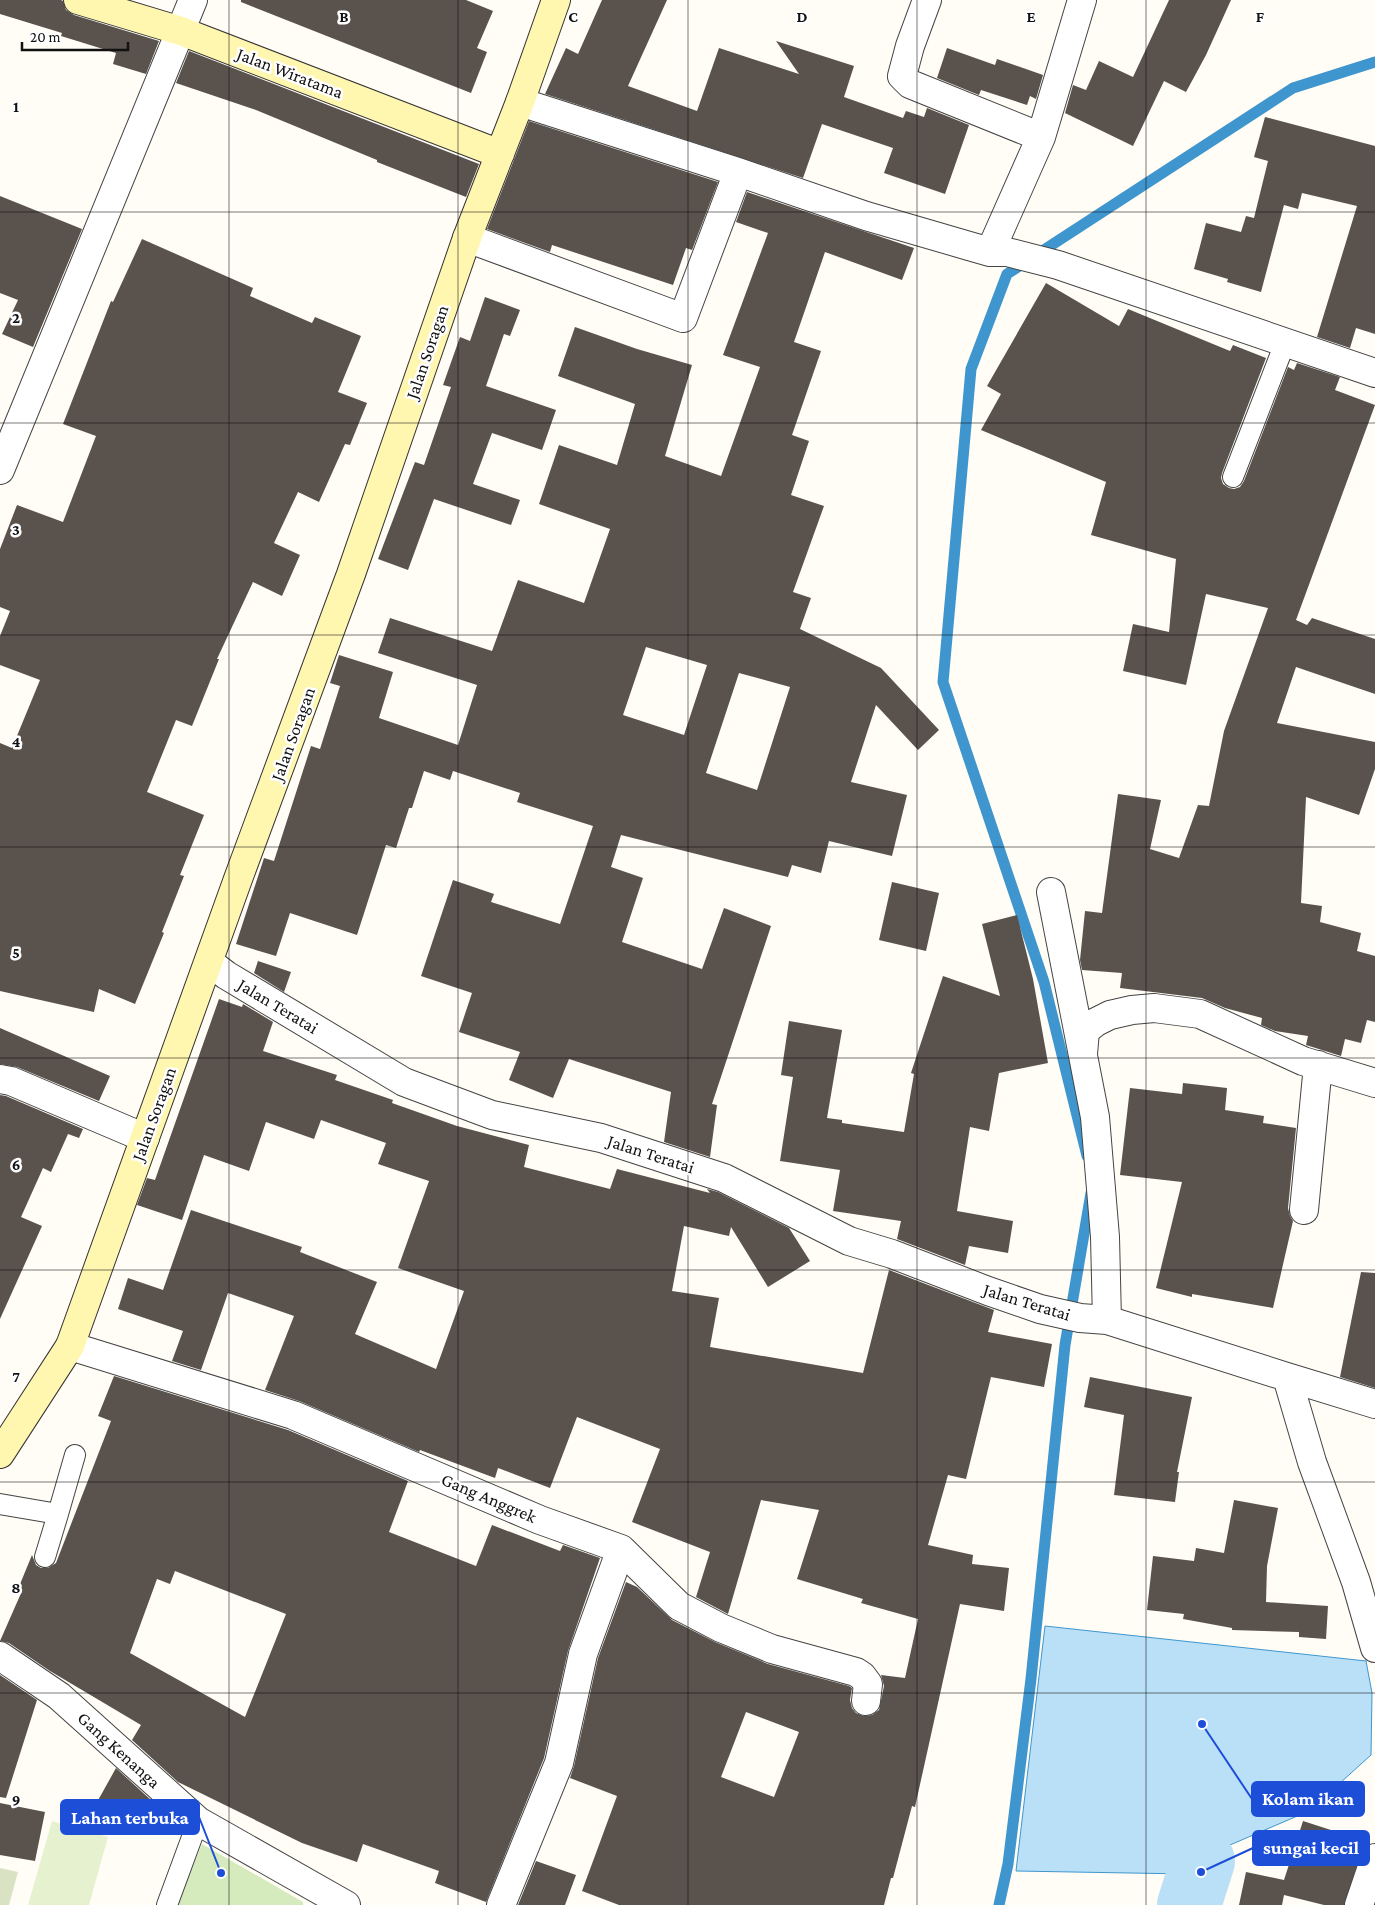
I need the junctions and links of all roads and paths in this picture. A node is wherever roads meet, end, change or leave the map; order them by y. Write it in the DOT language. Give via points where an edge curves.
graph roads {
  1 [pos="78,0"];
  2 [pos="193,0"];
  3 [pos="556,0"];
  4 [pos="927,0"];
  5 [pos="1082,0"];
  6 [pos="181,31"];
  7 [pos="520,102"];
  8 [pos="1041,137"];
  9 [pos="500,154"];
  10 [pos="738,172"];
  11 [pos="468,238"];
  12 [pos="999,252"];
  13 [pos="1285,343"];
  14 [pos="1375,373"];
  15 [pos="0,470"];
  16 [pos="1234,477"];
  17 [pos="1051,892"];
  18 [pos="208,962"];
  19 [pos="1083,1056"];
  20 [pos="1318,1065"];
  21 [pos="0,1079"];
  22 [pos="1375,1083"];
  23 [pos="145,1138"];
  24 [pos="1304,1210"];
  25 [pos="1107,1320"];
  26 [pos="70,1346"];
  27 [pos="1287,1378"];
  28 [pos="1375,1404"];
  29 [pos="0,1454"];
  30 [pos="75,1455"];
  31 [pos="0,1504"];
  32 [pos="58,1514"];
  33 [pos="621,1549"];
  34 [pos="45,1557"];
  35 [pos="1375,1648"];
  36 [pos="0,1656"];
  37 [pos="866,1701"];
  38 [pos="198,1821"];
  39 [pos="1375,1858"];
  40 [pos="167,1905"];
  41 [pos="344,1905"];
  42 [pos="501,1905"];
  43 [pos="1359,1905"];
  1 -- 6 [label="street, Jalan Wiratama"];
  2 -- 6 [label="street"];
  3 -- 7 [label="street, Jalan Soragan"];
  4 -- 8 [label="street" via="902,76 910,84"];
  5 -- 8 [label="street"];
  6 -- 9 [label="street, Jalan Wiratama"];
  6 -- 15 [label="street"];
  7 -- 9 [label="street, Jalan Soragan"];
  7 -- 10 [label="street"];
  8 -- 12 [label="street"];
  9 -- 11 [label="street, Jalan Soragan"];
  10 -- 11 [label="street" via="683,318"];
  10 -- 12 [label="street" via="866,216"];
  11 -- 18 [label="street, Jalan Soragan" via="351,574"];
  12 -- 13 [label="street" via="1058,265"];
  13 -- 14 [label="street"];
  13 -- 16 [label="lane"];
  17 -- 19 [label="street"];
  18 -- 23 [label="street, Jalan Soragan"];
  18 -- 25 [label="street, Jalan Teratai" via="404,1082 492,1115 601,1138 724,1178 849,1241 1040,1309"];
  19 -- 20 [label="street" via="1085,1030 1096,1022 1110,1015 1154,1008 1200,1014"];
  19 -- 25 [label="street" via="1097,1139"];
  20 -- 22 [label="street"];
  20 -- 24 [label="street"];
  21 -- 23 [label="street"];
  23 -- 26 [label="street, Jalan Soragan"];
  25 -- 27 [label="street, Jalan Teratai"];
  26 -- 29 [label="street, Jalan Soragan"];
  26 -- 33 [label="street, Gang Anggrek" via="293,1416 540,1520"];
  27 -- 28 [label="street, Jalan Teratai"];
  27 -- 35 [label="street"];
  30 -- 32 [label="lane"];
  31 -- 32 [label="lane"];
  32 -- 34 [label="lane"];
  33 -- 37 [label="street, Gang Anggrek" via="679,1606 721,1628 772,1649 856,1672 868,1684"];
  33 -- 42 [label="street" via="583,1654 559,1763"];
  36 -- 38 [label="street, Gang Kenanga" via="59,1696"];
  38 -- 40 [label="lane"];
  38 -- 41 [label="street, Gang Kenanga"];
  39 -- 43 [label="street"];
}
